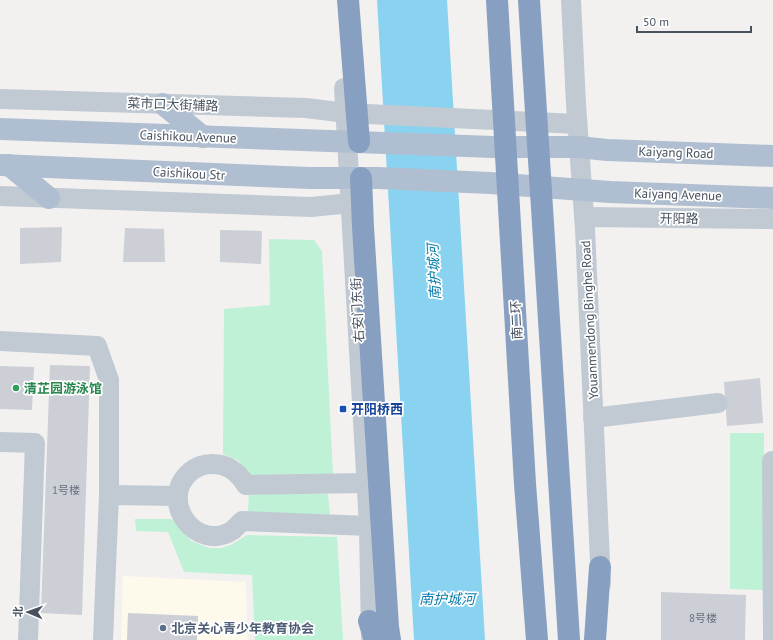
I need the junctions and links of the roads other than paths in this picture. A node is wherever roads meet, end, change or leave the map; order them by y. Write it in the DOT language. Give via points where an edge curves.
graph roads {
  1 [pos="338,0"];
  2 [pos="348,0"];
  3 [pos="496,0"];
  4 [pos="529,0"];
  5 [pos="571,0"];
  6 [pos="0,99"];
  7 [pos="163,104"];
  8 [pos="360,113"];
  9 [pos="577,124"];
  10 [pos="0,129"];
  11 [pos="203,137"];
  12 [pos="361,142"];
  13 [pos="493,147"];
  14 [pos="579,148"];
  15 [pos="773,156"];
  16 [pos="4,165"];
  17 [pos="363,178"];
  18 [pos="490,183"];
  19 [pos="582,190"];
  20 [pos="0,196"];
  21 [pos="49,198"];
  22 [pos="773,198"];
  23 [pos="351,203"];
  24 [pos="584,217"];
  25 [pos="773,219"];
  26 [pos="0,341"];
  27 [pos="718,403"];
  28 [pos="593,418"];
  29 [pos="0,442"];
  30 [pos="772,461"];
  31 [pos="367,483"];
  32 [pos="525,484"];
  33 [pos="109,496"];
  34 [pos="178,496"];
  35 [pos="369,526"];
  36 [pos="600,567"];
  37 [pos="372,634"];
  38 [pos="28,640"];
  39 [pos="104,640"];
  40 [pos="390,640"];
  41 [pos="523,640"];
  42 [pos="537,640"];
  43 [pos="569,640"];
  44 [pos="595,640"];
  45 [pos="606,640"];
  46 [pos="773,640"];
  1 -- 8 [label="street"];
  2 -- 8 [label="highway"];
  3 -- 32 [label="highway, 南二环"];
  4 -- 43 [label="highway"];
  5 -- 9 [label="street, Youanmendong Binghe Road"];
  6 -- 7 [label="street, 菜市口大街辅路"];
  7 -- 8 [label="street, 菜市口大街辅路" via="306,108"];
  7 -- 11 [label="main road"];
  8 -- 9 [label="street, 菜市口大街辅路"];
  8 -- 12 [label="highway"];
  9 -- 14 [label="street, Youanmendong Binghe Road"];
  10 -- 11 [label="main road, Caishikou Avenue"];
  11 -- 12 [label="main road, Caishikou Avenue"];
  12 -- 13 [label="main road, Caishikou Avenue"];
  12 -- 17 [label="street, 右安门东街"];
  13 -- 14 [label="main road, Kaiyang Road"];
  14 -- 15 [label="main road, Kaiyang Road"];
  14 -- 19 [label="street, Youanmendong Binghe Road"];
  16 -- 17 [label="main road, Caishikou Str" via="302,178"];
  16 -- 21 [label="main road"];
  17 -- 18 [label="main road, Caishikou Str"];
  17 -- 23 [label="street, 右安门东街"];
  17 -- 40 [label="highway" via="362,227"];
  18 -- 19 [label="main road, Kaiyang Avenue"];
  19 -- 22 [label="main road, Kaiyang Avenue"];
  19 -- 24 [label="street, Youanmendong Binghe Road"];
  20 -- 21 [label="street"];
  21 -- 23 [label="street" via="311,207"];
  23 -- 31 [label="street, 右安门东街"];
  24 -- 25 [label="street, 开阳路"];
  24 -- 28 [label="street, Youanmendong Binghe Road"];
  26 -- 33 [label="street" via="97,346 109,380"];
  27 -- 28 [label="street"];
  28 -- 36 [label="street, Youanmendong Binghe Road"];
  29 -- 38 [label="street" via="35,443"];
  30 -- 46 [label="street"];
  31 -- 34 [label="street" via="246,485 236,471 227,466 210,464 200,466 186,475"];
  31 -- 35 [label="street, 右安门东街"];
  32 -- 41 [label="highway" via="519,536"];
  32 -- 42 [label="highway, 南二环"];
  33 -- 34 [label="street"];
  33 -- 39 [label="street"];
  34 -- 35 [label="street" via="178,505 185,521 196,531 210,536 226,533 242,521"];
  35 -- 37 [label="street, 右安门东街"];
  36 -- 44 [label="highway"];
  36 -- 45 [label="street, Youanmendong Binghe Road"];
}
